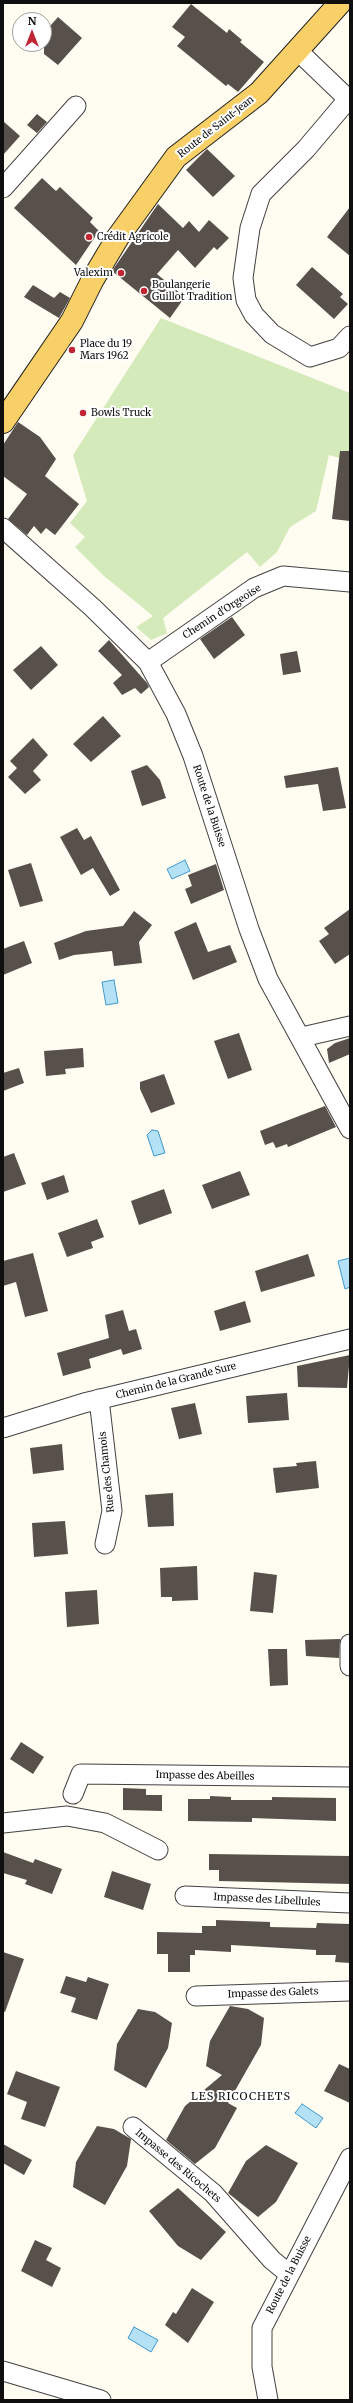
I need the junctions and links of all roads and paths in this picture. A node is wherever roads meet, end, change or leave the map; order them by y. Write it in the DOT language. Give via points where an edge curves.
graph roads {
  1 [pos="340,3"];
  2 [pos="298,51"];
  3 [pos="349,98"];
  4 [pos="76,106"];
  5 [pos="3,188"];
  6 [pos="350,336"];
  7 [pos="6,411"];
  8 [pos="3,528"];
  9 [pos="350,582"];
  10 [pos="148,662"];
  11 [pos="350,1026"];
  12 [pos="302,1037"];
  13 [pos="350,1129"];
  14 [pos="350,1339"];
  15 [pos="99,1399"];
  16 [pos="3,1428"];
  17 [pos="105,1544"];
  18 [pos="350,1644"];
  19 [pos="350,1666"];
  20 [pos="350,1777"];
  21 [pos="73,1794"];
  22 [pos="3,1823"];
  23 [pos="158,1850"];
  24 [pos="184,1896"];
  25 [pos="350,1903"];
  26 [pos="350,1991"];
  27 [pos="196,1996"];
  28 [pos="133,2128"];
  29 [pos="350,2158"];
  30 [pos="289,2274"];
  31 [pos="3,2371"];
  32 [pos="101,2400"];
  33 [pos="268,2400"];
  1 -- 2 [label="main road, Route de Saint-Jean"];
  2 -- 3 [label="street"];
  2 -- 7 [label="main road, Route de Saint-Jean" via="259,93 176,157 118,236 92,279 72,321"];
  3 -- 6 [label="street" via="306,149 261,194 250,228 243,278 246,300 254,315 272,334 310,357 338,348"];
  4 -- 5 [label="street"];
  8 -- 10 [label="street, Route de la Buisse" via="93,608"];
  9 -- 10 [label="street, Chemin d'Orgeoise" via="283,576 254,588"];
  10 -- 12 [label="street, Route de la Buisse" via="176,714 192,756 268,979"];
  11 -- 12 [label="street"];
  12 -- 13 [label="street, Route de la Buisse"];
  14 -- 15 [label="street, Chemin de la Grande Sure"];
  15 -- 16 [label="street, Chemin de la Grande Sure"];
  15 -- 17 [label="street, Rue des Chamois" via="112,1512"];
  18 -- 19 [label="street"];
  20 -- 21 [label="street, Impasse des Abeilles" via="81,1774"];
  22 -- 23 [label="street" via="67,1816 105,1823"];
  24 -- 25 [label="street, Impasse des Libellules"];
  26 -- 27 [label="street, Impasse des Galets"];
  28 -- 30 [label="street, Impasse des Ricochets" via="213,2193 272,2260"];
  29 -- 30 [label="street, Route de la Buisse"];
  30 -- 33 [label="street, Route de la Buisse" via="262,2328 262,2367"];
  31 -- 32 [label="street"];
}
